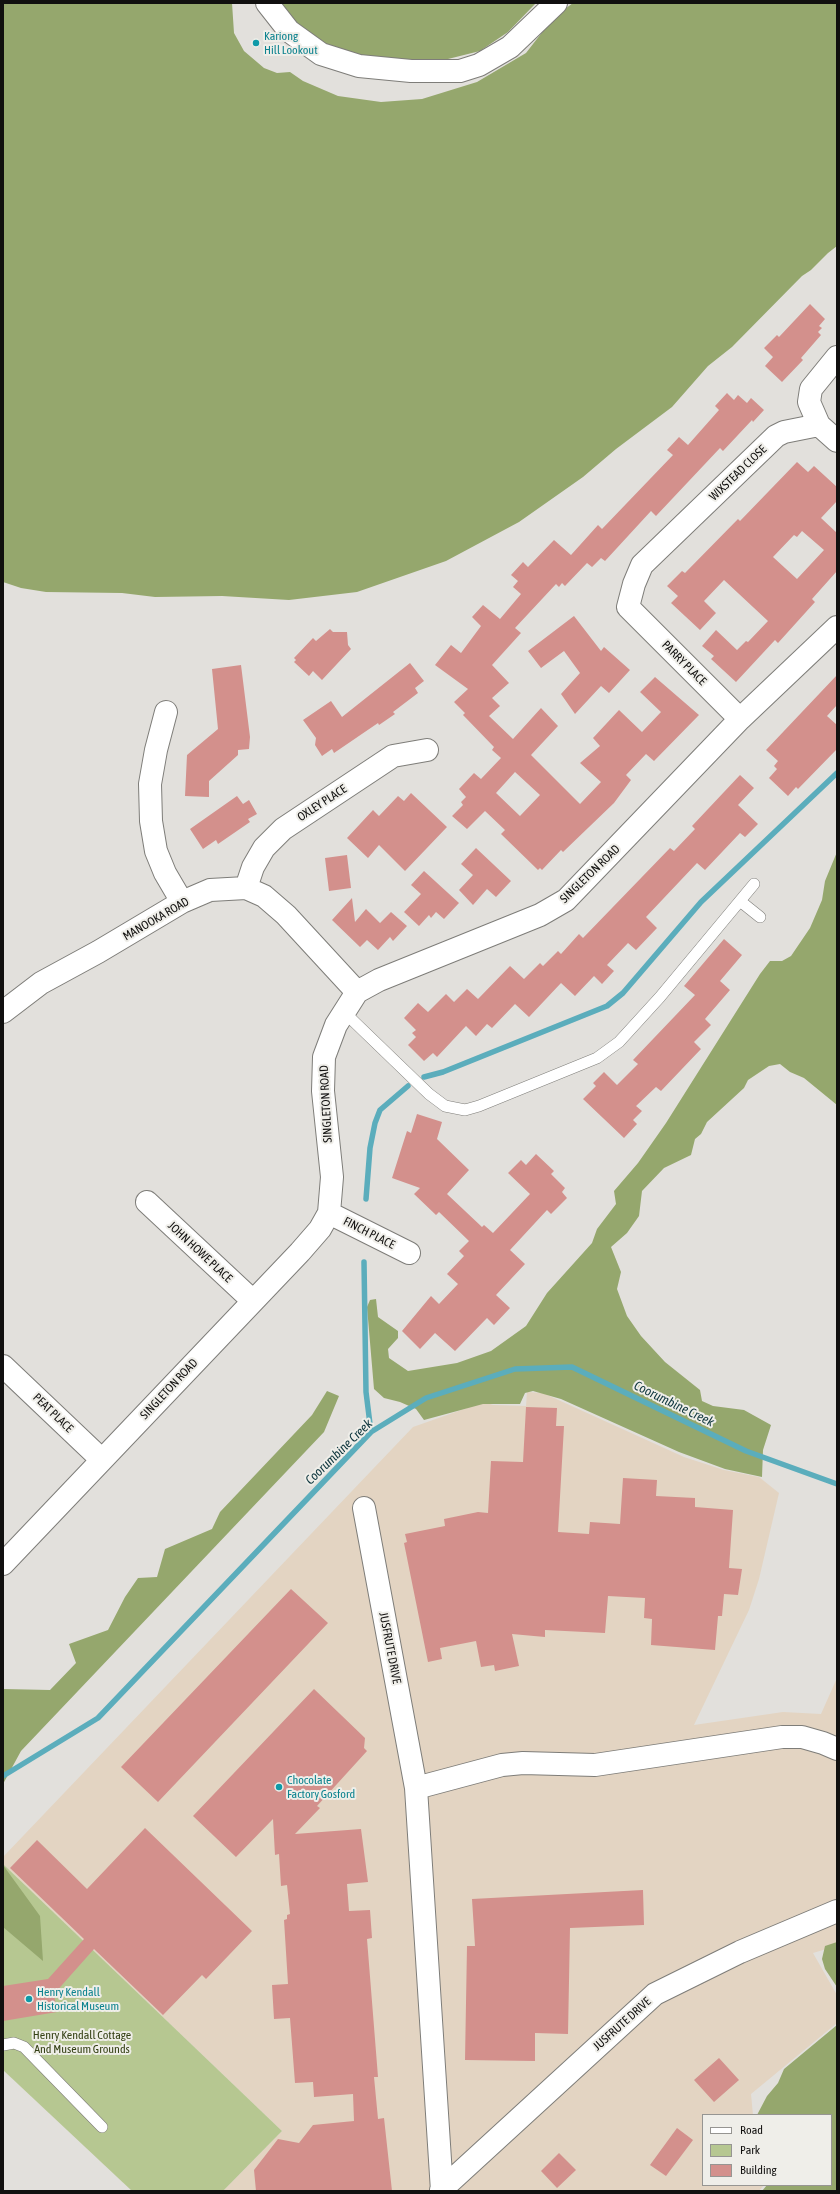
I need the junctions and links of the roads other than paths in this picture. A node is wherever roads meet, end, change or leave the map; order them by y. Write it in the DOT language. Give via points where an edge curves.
graph roads {
  1 [pos="267,3"];
  2 [pos="556,3"];
  3 [pos="837,357"];
  4 [pos="819,425"];
  5 [pos="837,441"];
  6 [pos="628,606"];
  7 [pos="837,627"];
  8 [pos="166,712"];
  9 [pos="740,719"];
  10 [pos="427,750"];
  11 [pos="754,884"];
  12 [pos="246,888"];
  13 [pos="740,901"];
  14 [pos="182,902"];
  15 [pos="760,917"];
  16 [pos="357,992"];
  17 [pos="3,1012"];
  18 [pos="344,1012"];
  19 [pos="147,1202"];
  20 [pos="329,1213"];
  21 [pos="409,1253"];
  22 [pos="253,1301"];
  23 [pos="3,1366"];
  24 [pos="102,1460"];
  25 [pos="364,1508"];
  26 [pos="3,1564"];
  27 [pos="837,1749"];
  28 [pos="416,1788"];
  29 [pos="837,1911"];
  30 [pos="8,2044"];
  31 [pos="3,2051"];
  32 [pos="102,2127"];
  33 [pos="442,2190"];
  1 -- 2 [label="street" via="289,31 321,54 359,66 411,71 460,71 479,65 510,47"];
  3 -- 4 [label="street" via="811,389 809,402"];
  4 -- 5 [label="street"];
  4 -- 6 [label="street, WIXSTEAD CLOSE" via="776,436 642,565"];
  6 -- 9 [label="street, PARRY PLACE"];
  7 -- 9 [label="street, SINGLETON ROAD"];
  8 -- 14 [label="street" via="150,784 151,821 156,851"];
  9 -- 16 [label="street, SINGLETON ROAD" via="566,900 540,914 379,980"];
  10 -- 12 [label="street, OXLEY PLACE" via="393,756 282,829 264,848 253,867"];
  11 -- 13 [label="lane"];
  12 -- 14 [label="street, MANOOKA ROAD" via="210,890"];
  12 -- 16 [label="street, MANOOKA ROAD" via="264,896 286,915"];
  13 -- 15 [label="lane"];
  13 -- 18 [label="lane" via="619,1042 597,1058 465,1110 446,1106 429,1094"];
  14 -- 17 [label="street, MANOOKA ROAD" via="98,952 41,982"];
  16 -- 18 [label="street, SINGLETON ROAD"];
  18 -- 20 [label="street, SINGLETON ROAD" via="336,1025 324,1057 323,1091 332,1177"];
  19 -- 22 [label="street, JOHN HOWE PLACE"];
  20 -- 21 [label="street, FINCH PLACE"];
  20 -- 22 [label="street, SINGLETON ROAD" via="320,1229"];
  22 -- 24 [label="street, SINGLETON ROAD"];
  23 -- 24 [label="street, PEAT PLACE"];
  24 -- 26 [label="street, SINGLETON ROAD"];
  25 -- 28 [label="street, JUSFRUTE DRIVE"];
  27 -- 28 [label="street" via="802,1737 782,1737 595,1765 502,1765"];
  28 -- 33 [label="street, JUSFRUTE DRIVE"];
  29 -- 33 [label="street, JUSFRUTE DRIVE" via="740,1952 655,1994"];
  30 -- 31 [label="lane"];
  30 -- 32 [label="lane" via="24,2047"];
}
